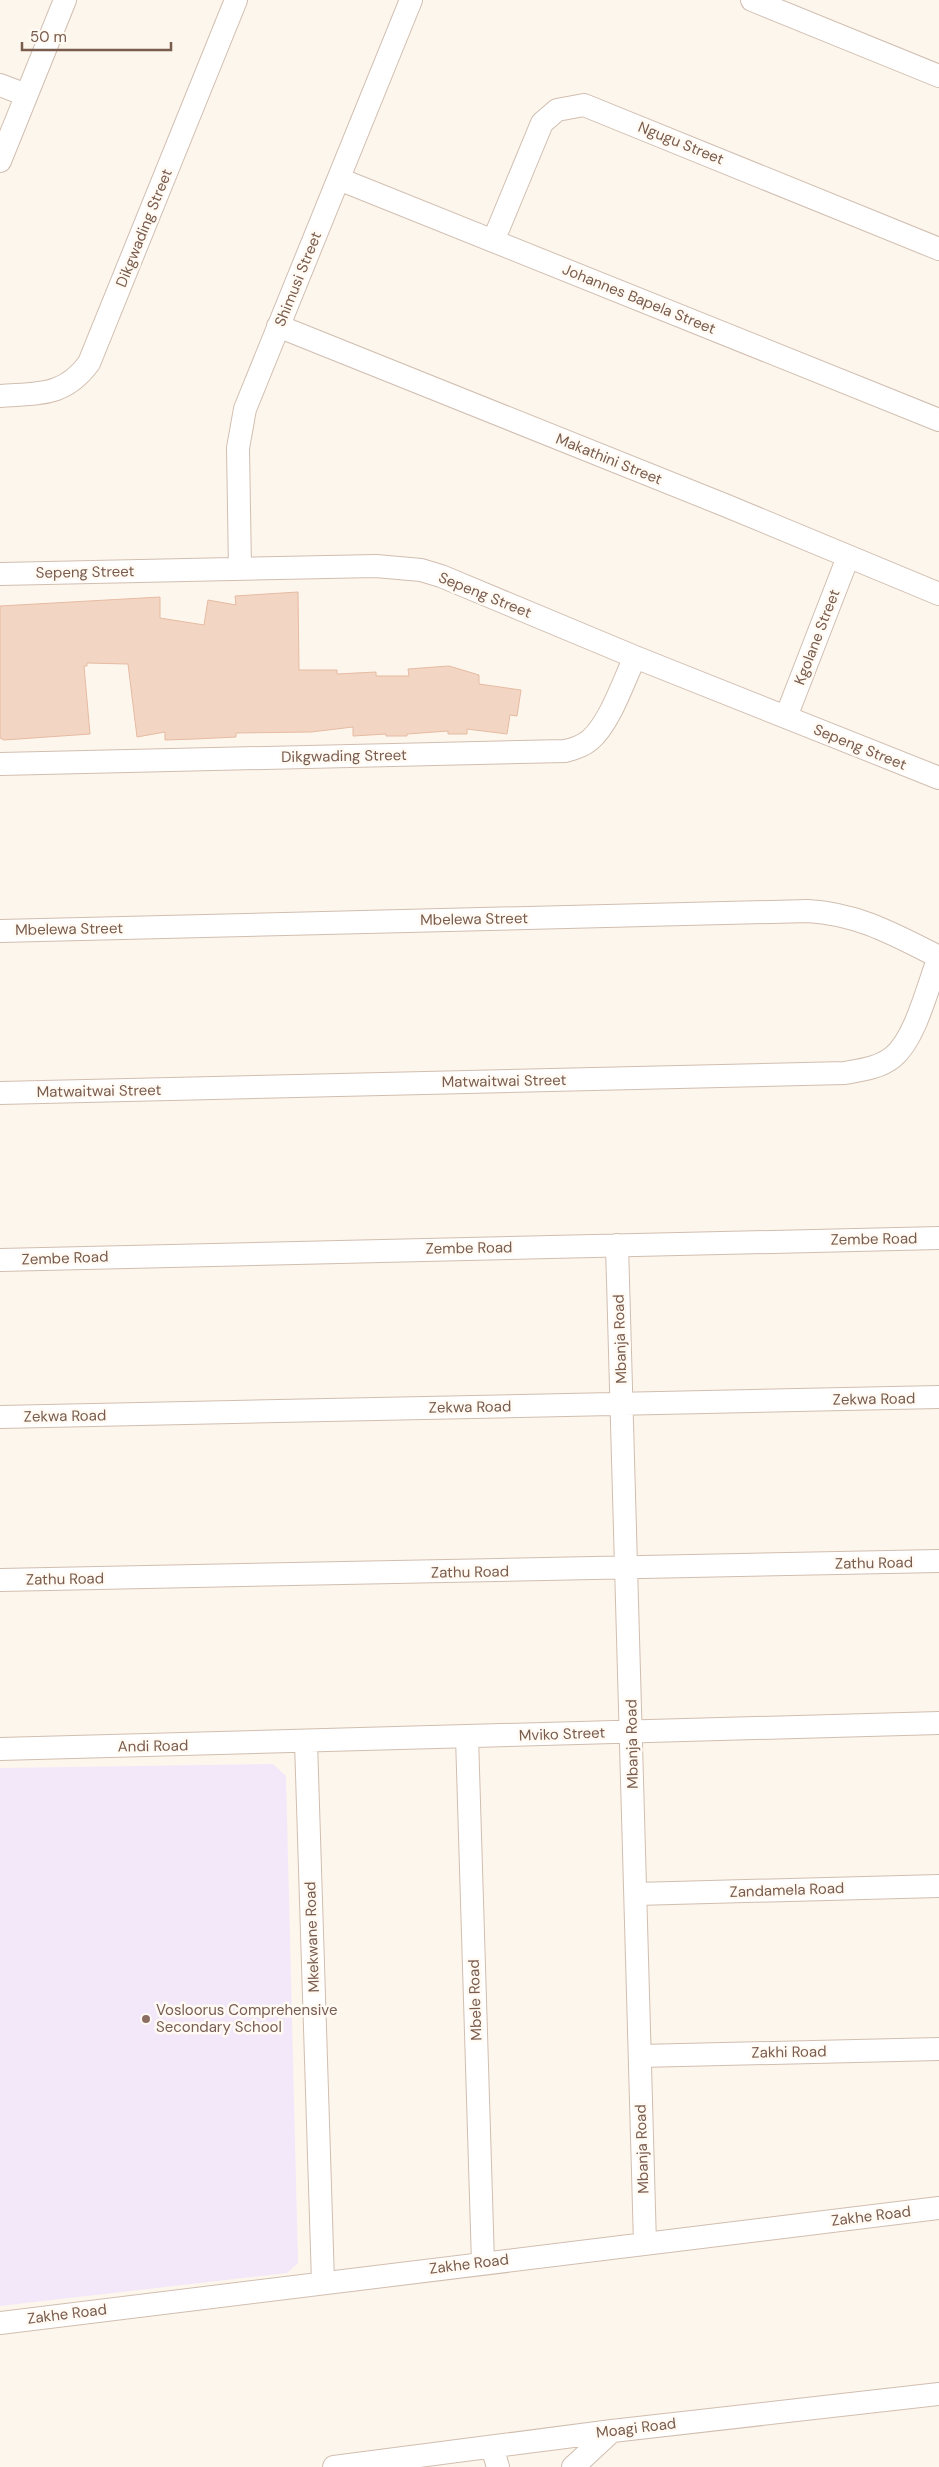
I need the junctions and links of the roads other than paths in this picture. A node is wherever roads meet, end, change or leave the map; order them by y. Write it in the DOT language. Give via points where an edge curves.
graph roads {
  1 [pos="65,0"];
  2 [pos="236,0"];
  3 [pos="412,0"];
  4 [pos="752,0"];
  5 [pos="939,76"];
  6 [pos="0,85"];
  7 [pos="26,96"];
  8 [pos="0,160"];
  9 [pos="339,179"];
  10 [pos="494,239"];
  11 [pos="939,249"];
  12 [pos="278,326"];
  13 [pos="0,396"];
  14 [pos="939,420"];
  15 [pos="848,557"];
  16 [pos="240,568"];
  17 [pos="0,574"];
  18 [pos="939,594"];
  19 [pos="635,657"];
  20 [pos="786,717"];
  21 [pos="0,764"];
  22 [pos="939,778"];
  23 [pos="0,931"];
  24 [pos="939,956"];
  25 [pos="0,1093"];
  26 [pos="939,1238"];
  27 [pos="617,1245"];
  28 [pos="0,1260"];
  29 [pos="939,1398"];
  30 [pos="623,1404"];
  31 [pos="0,1417"];
  32 [pos="939,1561"];
  33 [pos="628,1569"];
  34 [pos="0,1580"];
  35 [pos="939,1723"];
  36 [pos="631,1732"];
  37 [pos="467,1737"];
  38 [pos="306,1742"];
  39 [pos="0,1750"];
  40 [pos="939,1886"];
  41 [pos="636,1894"];
  42 [pos="939,2049"];
  43 [pos="640,2056"];
  44 [pos="939,2208"];
  45 [pos="645,2244"];
  46 [pos="483,2263"];
  47 [pos="323,2282"];
  48 [pos="0,2323"];
  49 [pos="939,2394"];
  50 [pos="612,2431"];
  51 [pos="495,2457"];
  52 [pos="334,2467"];
  53 [pos="573,2467"];
  1 -- 7 [label="street"];
  2 -- 13 [label="street, Dikgwading Street" via="89,363 76,380 55,391"];
  3 -- 9 [label="street, Shimusi Street"];
  4 -- 5 [label="street"];
  6 -- 7 [label="street"];
  7 -- 8 [label="street"];
  9 -- 10 [label="street, Johannes Bapela Street"];
  9 -- 12 [label="street, Shimusi Street"];
  10 -- 11 [label="street, Ngugu Street" via="542,123 557,110 584,105"];
  10 -- 14 [label="street, Johannes Bapela Street"];
  12 -- 15 [label="street, Makathini Street"];
  12 -- 16 [label="street, Shimusi Street" via="245,409 240,435"];
  15 -- 18 [label="street, Makathini Street"];
  15 -- 20 [label="street, Kgolane Street"];
  16 -- 17 [label="street, Sepeng Street"];
  16 -- 19 [label="street, Sepeng Street" via="376,566 421,570"];
  19 -- 20 [label="street, Sepeng Street"];
  19 -- 21 [label="street, Dikgwading Street" via="598,731 584,744 565,751"];
  20 -- 22 [label="street, Sepeng Street"];
  23 -- 24 [label="street, Mbelewa Street" via="808,911 833,913 868,922"];
  24 -- 25 [label="street, Matwaitwai Street" via="909,1036 901,1048 882,1064 846,1073"];
  26 -- 27 [label="street, Zembe Road"];
  27 -- 28 [label="street, Zembe Road"];
  27 -- 30 [label="street, Mbanja Road"];
  29 -- 30 [label="street, Zekwa Road"];
  30 -- 31 [label="street, Zekwa Road"];
  30 -- 33 [label="street, Mbanja Road"];
  32 -- 33 [label="street, Zathu Road"];
  33 -- 34 [label="street, Zathu Road"];
  33 -- 36 [label="street, Mbanja Road"];
  35 -- 36 [label="street, Mviko Street"];
  36 -- 37 [label="street, Mviko Street"];
  36 -- 41 [label="street, Mbanja Road"];
  37 -- 38 [label="street, Mviko Street"];
  37 -- 46 [label="street, Mbele Road"];
  38 -- 39 [label="street, Andi Road"];
  38 -- 47 [label="street, Mkekwane Road"];
  40 -- 41 [label="street, Zandamela Road"];
  41 -- 43 [label="street, Mbanja Road"];
  42 -- 43 [label="street, Zakhi Road"];
  43 -- 45 [label="street, Mbanja Road"];
  44 -- 45 [label="street, Zakhe Road"];
  45 -- 46 [label="street, Zakhe Road"];
  46 -- 47 [label="street, Zakhe Road"];
  47 -- 48 [label="street, Zakhe Road"];
  49 -- 50 [label="street, Moagi Road"];
  50 -- 51 [label="street, Moagi Road"];
  50 -- 53 [label="street"];
  51 -- 52 [label="street, Moagi Road"];
}
